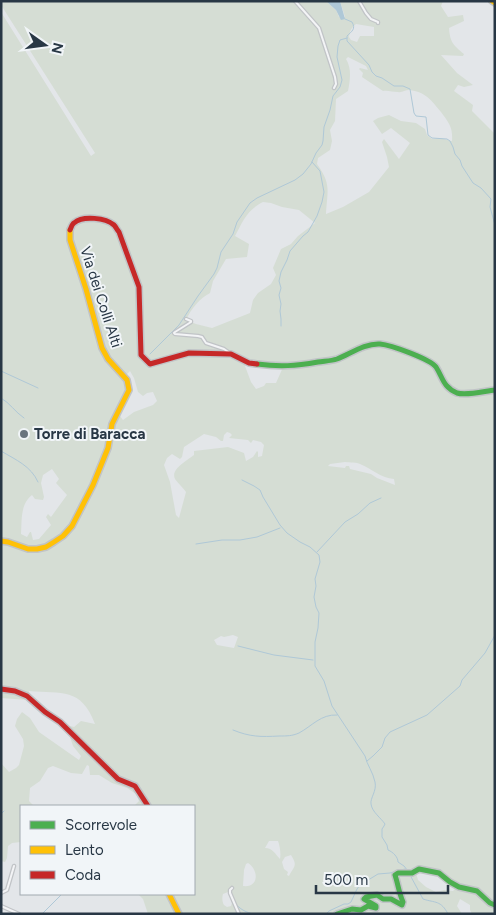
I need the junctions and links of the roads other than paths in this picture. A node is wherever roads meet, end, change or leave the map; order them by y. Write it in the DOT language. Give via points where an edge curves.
graph roads {
  1 [pos="296,1"];
  2 [pos="359,1"];
  3 [pos="378,23"];
  4 [pos="334,88"];
  5 [pos="186,319"];
  6 [pos="231,354"];
  7 [pos="495,390"];
  8 [pos="1,541"];
  9 [pos="1,689"];
  10 [pos="147,805"];
  11 [pos="14,866"];
  12 [pos="232,888"];
  13 [pos="1,893"];
  14 [pos="170,895"];
  15 [pos="495,905"];
  16 [pos="1,906"];
  17 [pos="19,914"];
  18 [pos="179,914"];
  19 [pos="238,914"];
  20 [pos="337,914"];
  1 -- 4 [label="street" via="319,28 335,77"];
  2 -- 3 [label="street" via="371,19"];
  5 -- 6 [label="street" via="191,322 175,334 202,337 206,343 224,348"];
  6 -- 7 [label="street, Via dei Colli Alti" via="249,363 292,366 335,360 364,347 387,345 430,362 446,386 458,393"];
  6 -- 8 [label="street, Via dei Colli Alti" via="188,353 153,364 147,362 141,355 139,287 118,232 111,224 92,218 82,219 72,226 70,240 102,348 128,380 130,390 112,424 108,448 93,485 72,526 59,539 37,550"];
  9 -- 10 [label="street" via="27,696 60,722 118,779 135,786"];
  11 -- 13 [label="street" via="8,889"];
  12 -- 19 [label="street" via="230,893"];
  14 -- 18 [label="street"];
  15 -- 20 [label="street" via="477,890 459,887 439,873 419,870 395,875 403,904 377,895 364,899 376,908 368,906"];
  16 -- 17 [label="street"];
}
